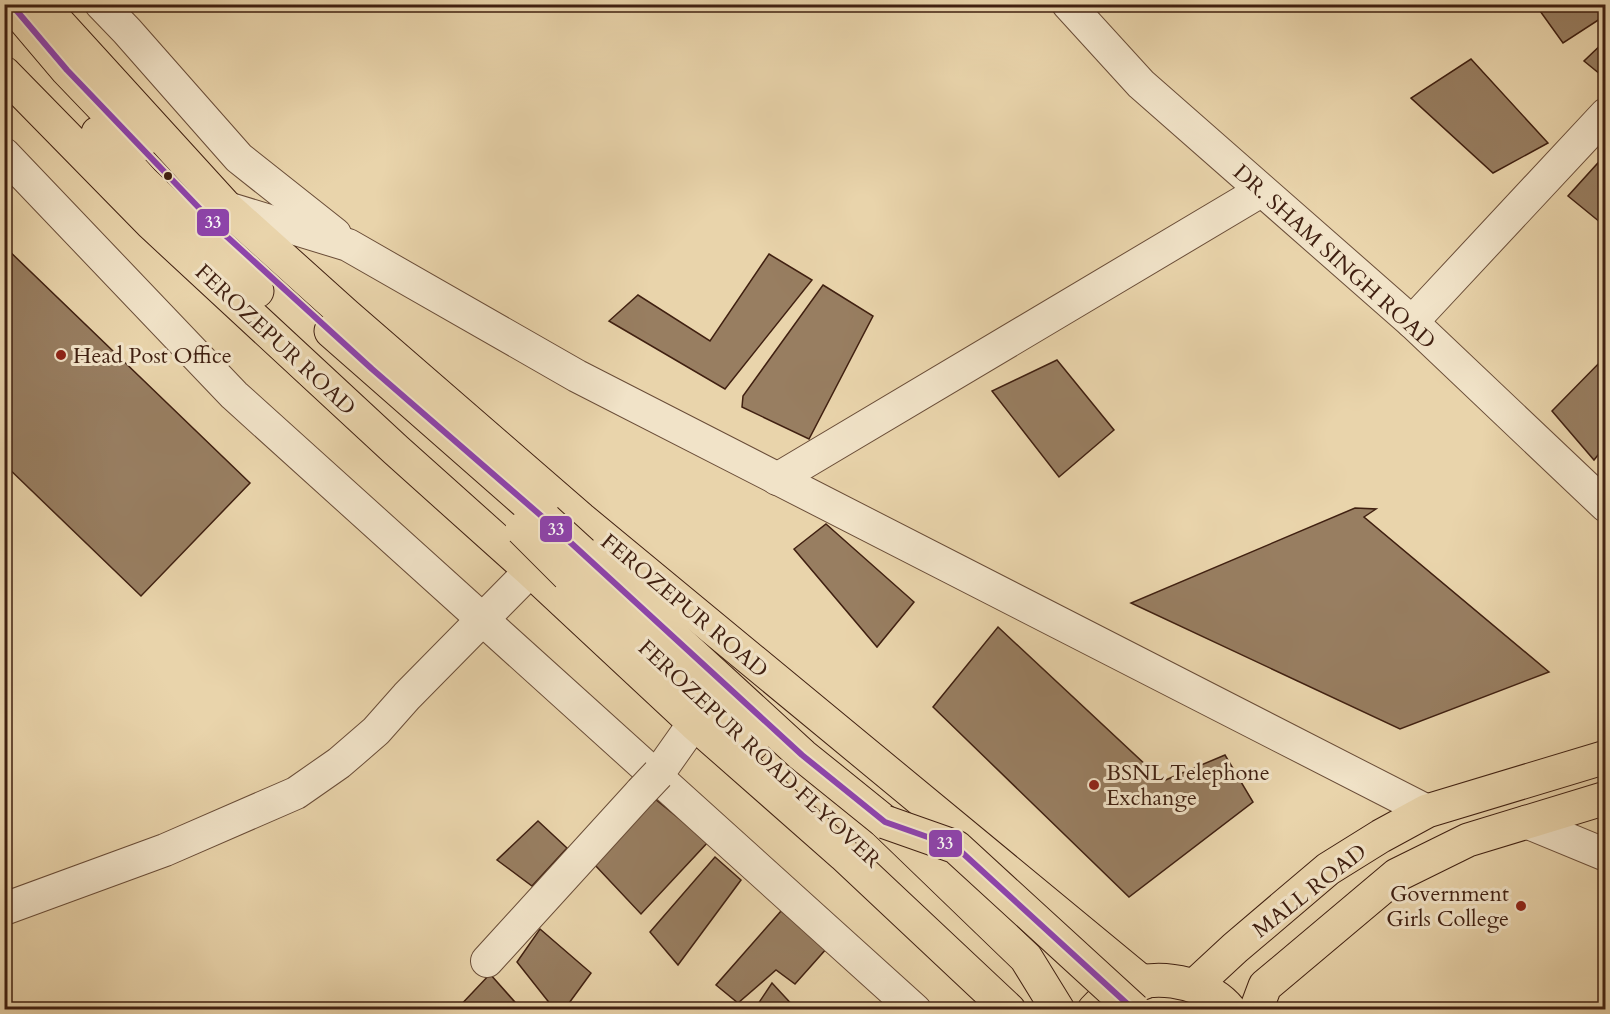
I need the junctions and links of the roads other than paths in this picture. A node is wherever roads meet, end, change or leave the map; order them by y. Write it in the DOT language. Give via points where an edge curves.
graph roads {
  1 [pos="11,4"];
  2 [pos="40,4"];
  3 [pos="101,4"];
  4 [pos="1068,4"];
  5 [pos="4,30"];
  6 [pos="4,73"];
  7 [pos="1605,114"];
  8 [pos="4,154"];
  9 [pos="1261,191"];
  10 [pos="227,208"];
  11 [pos="348,245"];
  12 [pos="1412,322"];
  13 [pos="777,479"];
  14 [pos="1605,506"];
  15 [pos="581,519"];
  16 [pos="534,524"];
  17 [pos="575,564"];
  18 [pos="531,571"];
  19 [pos="483,618"];
  20 [pos="694,723"];
  21 [pos="1605,757"];
  22 [pos="1605,798"];
  23 [pos="1427,811"];
  24 [pos="885,822"];
  25 [pos="1526,822"];
  26 [pos="1605,855"];
  27 [pos="4,909"];
  28 [pos="487,961"];
  29 [pos="1194,986"];
  30 [pos="1138,996"];
  31 [pos="915,1010"];
  32 [pos="1009,1010"];
  33 [pos="1020,1010"];
  34 [pos="1058,1010"];
  35 [pos="1094,1010"];
  36 [pos="1230,1010"];
  37 [pos="1256,1010"];
  1 -- 16 [label="main road" via="67,70 224,234"];
  2 -- 10 [label="main road, FEROZEPUR ROAD"];
  3 -- 11 [label="street" via="239,158"];
  4 -- 9 [label="street, DR. SHAM SINGH ROAD" via="1142,84"];
  5 -- 16 [label="main road" via="143,182 351,379"];
  6 -- 18 [label="main road, FEROZEPUR ROAD" via="152,225"];
  7 -- 12 [label="street"];
  8 -- 19 [label="street" via="234,394"];
  9 -- 12 [label="street, DR. SHAM SINGH ROAD"];
  9 -- 13 [label="street"];
  10 -- 11 [label="street"];
  10 -- 15 [label="main road, FEROZEPUR ROAD"];
  11 -- 13 [label="street" via="577,376"];
  12 -- 14 [label="street, DR. SHAM SINGH ROAD"];
  13 -- 23 [label="street"];
  15 -- 18 [label="street"];
  15 -- 30 [label="main road, FEROZEPUR ROAD"];
  16 -- 17 [label="main road, bridge"];
  17 -- 24 [label="main road, FEROZEPUR ROAD FLYOVER"];
  17 -- 33 [label="main road, FEROZEPUR ROAD FLYOVER" via="797,787 1000,982"];
  18 -- 19 [label="street"];
  18 -- 20 [label="main road, FEROZEPUR ROAD"];
  19 -- 27 [label="street" via="376,732 296,793 165,850"];
  19 -- 31 [label="street"];
  20 -- 28 [label="street" via="650,783"];
  20 -- 32 [label="main road, FEROZEPUR ROAD" via="844,855"];
  21 -- 23 [label="main road, MALL ROAD"];
  22 -- 25 [label="main road, MALL ROAD"];
  23 -- 29 [label="main road, MALL ROAD" via="1328,869"];
  24 -- 30 [label="main road, FEROZEPUR ROAD FLYOVER, bridge" via="956,848"];
  24 -- 34 [label="main road" via="1026,958"];
  25 -- 26 [label="street"];
  25 -- 37 [label="main road, MALL ROAD" via="1468,840 1397,875 1265,986"];
  29 -- 30 [label="main road" via="1169,980"];
  29 -- 36 [label="main road"];
  30 -- 35 [label="main road" via="1136,983 1107,997"];
}
